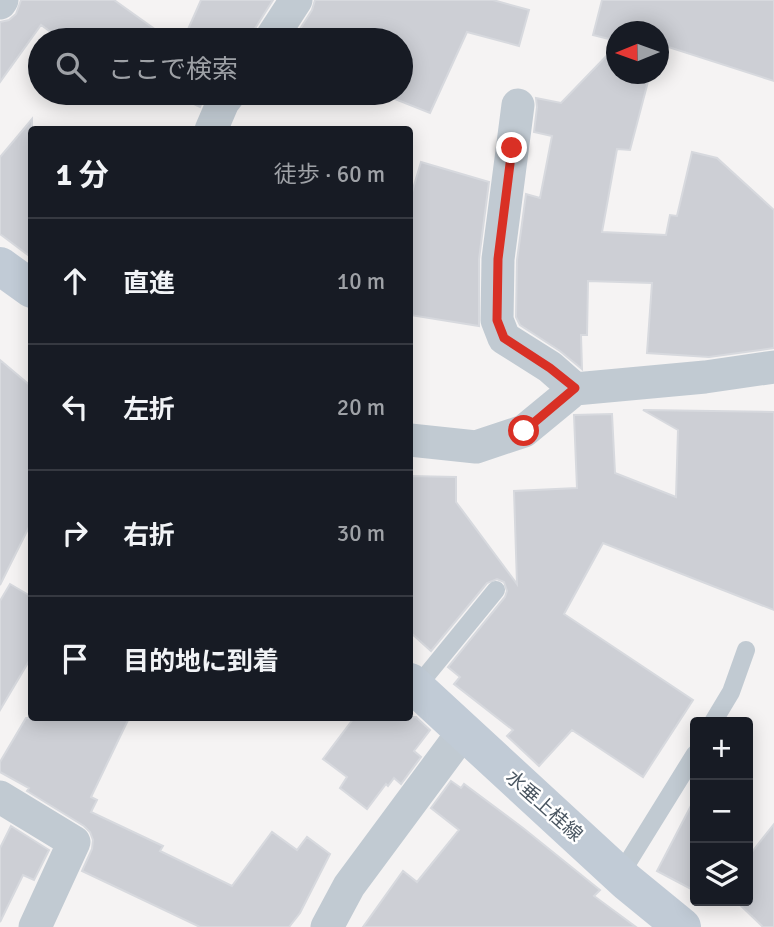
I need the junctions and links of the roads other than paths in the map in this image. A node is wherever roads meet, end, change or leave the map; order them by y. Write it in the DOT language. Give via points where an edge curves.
graph roads {
  1 [pos="296,0"];
  2 [pos="278,28"];
  3 [pos="222,105"];
  4 [pos="518,105"];
  5 [pos="213,126"];
  6 [pos="0,266"];
  7 [pos="28,286"];
  8 [pos="774,367"];
  9 [pos="575,388"];
  10 [pos="413,440"];
  11 [pos="496,590"];
  12 [pos="746,650"];
  13 [pos="413,685"];
  14 [pos="716,717"];
  15 [pos="463,732"];
  16 [pos="690,762"];
  17 [pos="0,797"];
  18 [pos="620,874"];
  19 [pos="34,927"];
  20 [pos="327,927"];
  21 [pos="682,927"];
  1 -- 2 [label="street"];
  3 -- 5 [label="street"];
  4 -- 9 [label="street" via="498,259 497,320 504,338"];
  6 -- 7 [label="main road"];
  8 -- 9 [label="street"];
  9 -- 10 [label="street" via="524,431 476,447"];
  11 -- 13 [label="lane"];
  12 -- 14 [label="lane"];
  13 -- 15 [label="main road, 水垂上桂線"];
  15 -- 18 [label="main road, 水垂上桂線"];
  15 -- 20 [label="street" via="349,886"];
  16 -- 18 [label="lane"];
  17 -- 19 [label="street" via="74,842"];
  18 -- 21 [label="main road, 水垂上桂線"];
}
